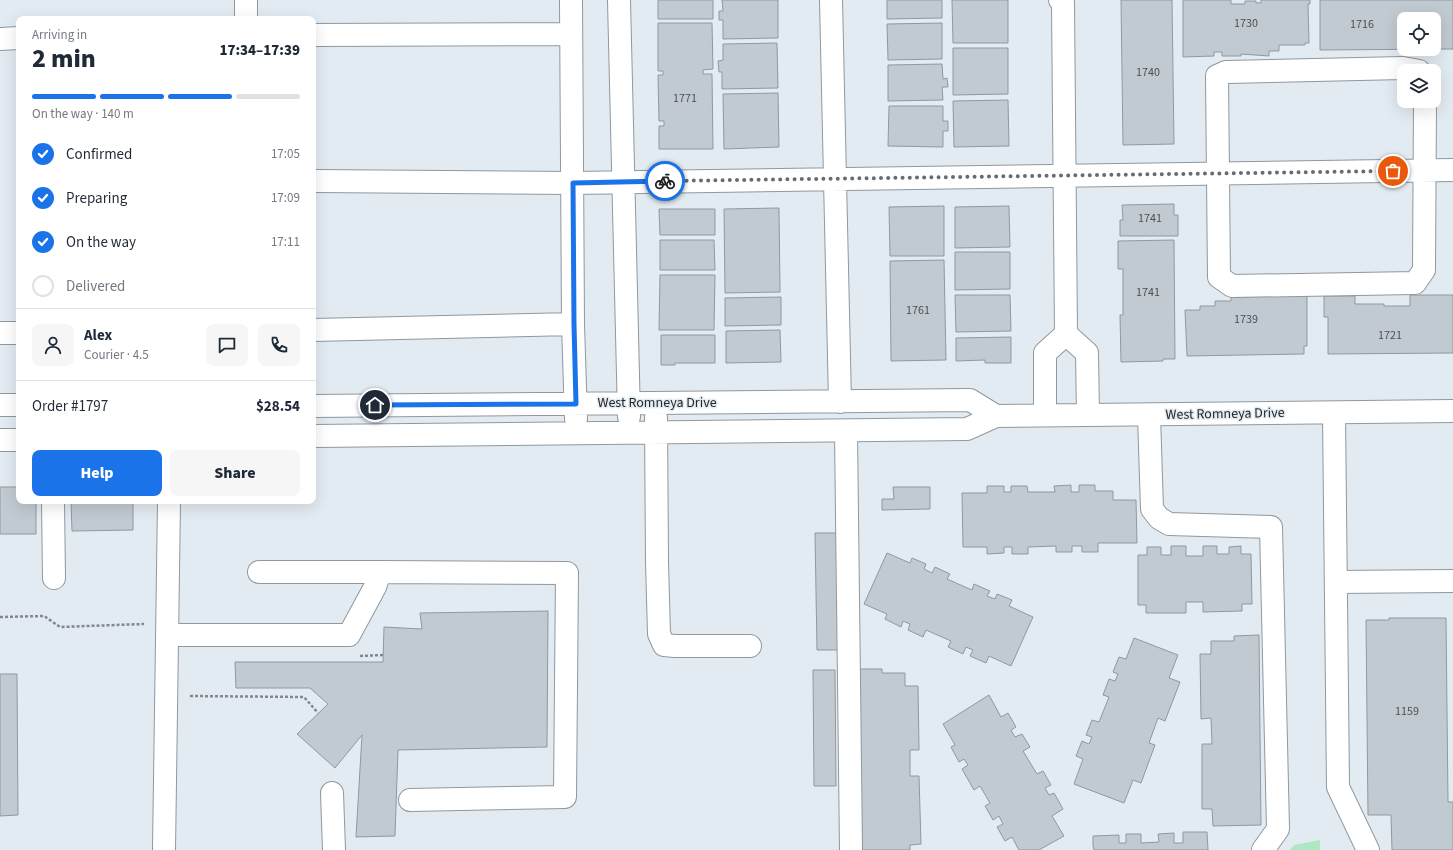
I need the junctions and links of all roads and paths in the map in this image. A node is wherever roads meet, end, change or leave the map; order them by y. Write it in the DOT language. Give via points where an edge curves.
graph roads {
  1 [pos="246,0"];
  2 [pos="571,0"];
  3 [pos="619,0"];
  4 [pos="831,0"];
  5 [pos="1063,1"];
  6 [pos="246,16"];
  7 [pos="571,34"];
  8 [pos="316,35"];
  9 [pos="0,38"];
  10 [pos="16,38"];
  11 [pos="1397,68"];
  12 [pos="1425,108"];
  13 [pos="1453,170"];
  14 [pos="1425,171"];
  15 [pos="1218,174"];
  16 [pos="1064,176"];
  17 [pos="834,179"];
  18 [pos="316,181"];
  19 [pos="623,182"];
  20 [pos="573,183"];
  21 [pos="574,324"];
  22 [pos="316,330"];
  23 [pos="0,333"];
  24 [pos="16,333"];
  25 [pos="1066,334"];
  26 [pos="840,402"];
  27 [pos="628,403"];
  28 [pos="656,403"];
  29 [pos="576,404"];
  30 [pos="0,405"];
  31 [pos="16,406"];
  32 [pos="316,406"];
  33 [pos="1453,411"];
  34 [pos="1334,413"];
  35 [pos="1088,415"];
  36 [pos="1149,415"];
  37 [pos="996,416"];
  38 [pos="1045,416"];
  39 [pos="846,431"];
  40 [pos="630,433"];
  41 [pos="656,433"];
  42 [pos="577,434"];
  43 [pos="316,436"];
  44 [pos="0,440"];
  45 [pos="16,440"];
  46 [pos="53,504"];
  47 [pos="169,504"];
  48 [pos="258,572"];
  49 [pos="380,572"];
  50 [pos="54,578"];
  51 [pos="1453,581"];
  52 [pos="1336,582"];
  53 [pos="0,617"];
  54 [pos="167,639"];
  55 [pos="750,646"];
  56 [pos="183,696"];
  57 [pos="318,713"];
  58 [pos="332,792"];
  59 [pos="410,800"];
  60 [pos="164,850"];
  61 [pos="334,850"];
  62 [pos="851,850"];
  63 [pos="1263,850"];
  64 [pos="1368,850"];
  1 -- 6 [label="street"];
  2 -- 7 [label="street"];
  3 -- 19 [label="street"];
  4 -- 17 [label="street"];
  5 -- 16 [label="street"];
  7 -- 8 [label="street"];
  7 -- 20 [label="street"];
  9 -- 10 [label="street"];
  11 -- 15 [label="street" via="1219,74 1216,85"];
  12 -- 14 [label="street"];
  13 -- 14 [label="street"];
  14 -- 15 [label="street"];
  14 -- 15 [label="street" via="1424,270 1415,283 1232,286 1219,276"];
  15 -- 16 [label="street"];
  16 -- 17 [label="street"];
  16 -- 25 [label="street"];
  17 -- 19 [label="street"];
  17 -- 26 [label="street"];
  18 -- 20 [label="street"];
  19 -- 20 [label="street"];
  19 -- 27 [label="street"];
  20 -- 21 [label="street"];
  21 -- 22 [label="street"];
  21 -- 29 [label="street"];
  23 -- 24 [label="street"];
  25 -- 35 [label="street" via="1087,353"];
  25 -- 38 [label="street" via="1045,353"];
  26 -- 28 [label="street, West Romneya Drive"];
  26 -- 37 [label="street, West Romneya Drive" via="970,400"];
  27 -- 28 [label="street, West Romneya Drive"];
  27 -- 29 [label="street, West Romneya Drive"];
  27 -- 40 [label="street"];
  28 -- 41 [label="street"];
  29 -- 32 [label="street, West Romneya Drive"];
  29 -- 42 [label="street"];
  30 -- 31 [label="street"];
  33 -- 34 [label="street, West Romneya Drive"];
  34 -- 36 [label="street, West Romneya Drive"];
  34 -- 52 [label="street"];
  35 -- 36 [label="street, West Romneya Drive"];
  35 -- 38 [label="street, West Romneya Drive"];
  36 -- 63 [label="street" via="1152,508 1159,518 1170,524 1271,527 1278,829"];
  37 -- 38 [label="street, West Romneya Drive"];
  37 -- 39 [label="street, West Romneya Drive" via="967,429"];
  39 -- 41 [label="street, West Romneya Drive"];
  39 -- 62 [label="street"];
  40 -- 41 [label="street, West Romneya Drive"];
  40 -- 42 [label="street, West Romneya Drive"];
  41 -- 55 [label="street" via="659,634 664,645"];
  42 -- 43 [label="street, West Romneya Drive"];
  44 -- 45 [label="street"];
  46 -- 50 [label="street"];
  47 -- 54 [label="street"];
  48 -- 49 [label="street"];
  49 -- 54 [label="street" via="375,587 349,635"];
  49 -- 59 [label="street" via="567,573 565,797"];
  51 -- 52 [label="street"];
  52 -- 64 [label="street" via="1338,787"];
  53 -- 54 [label="path" via="44,616 60,627 148,624"];
  54 -- 60 [label="street"];
  56 -- 57 [label="path" via="304,697"];
  58 -- 61 [label="street"];
}
